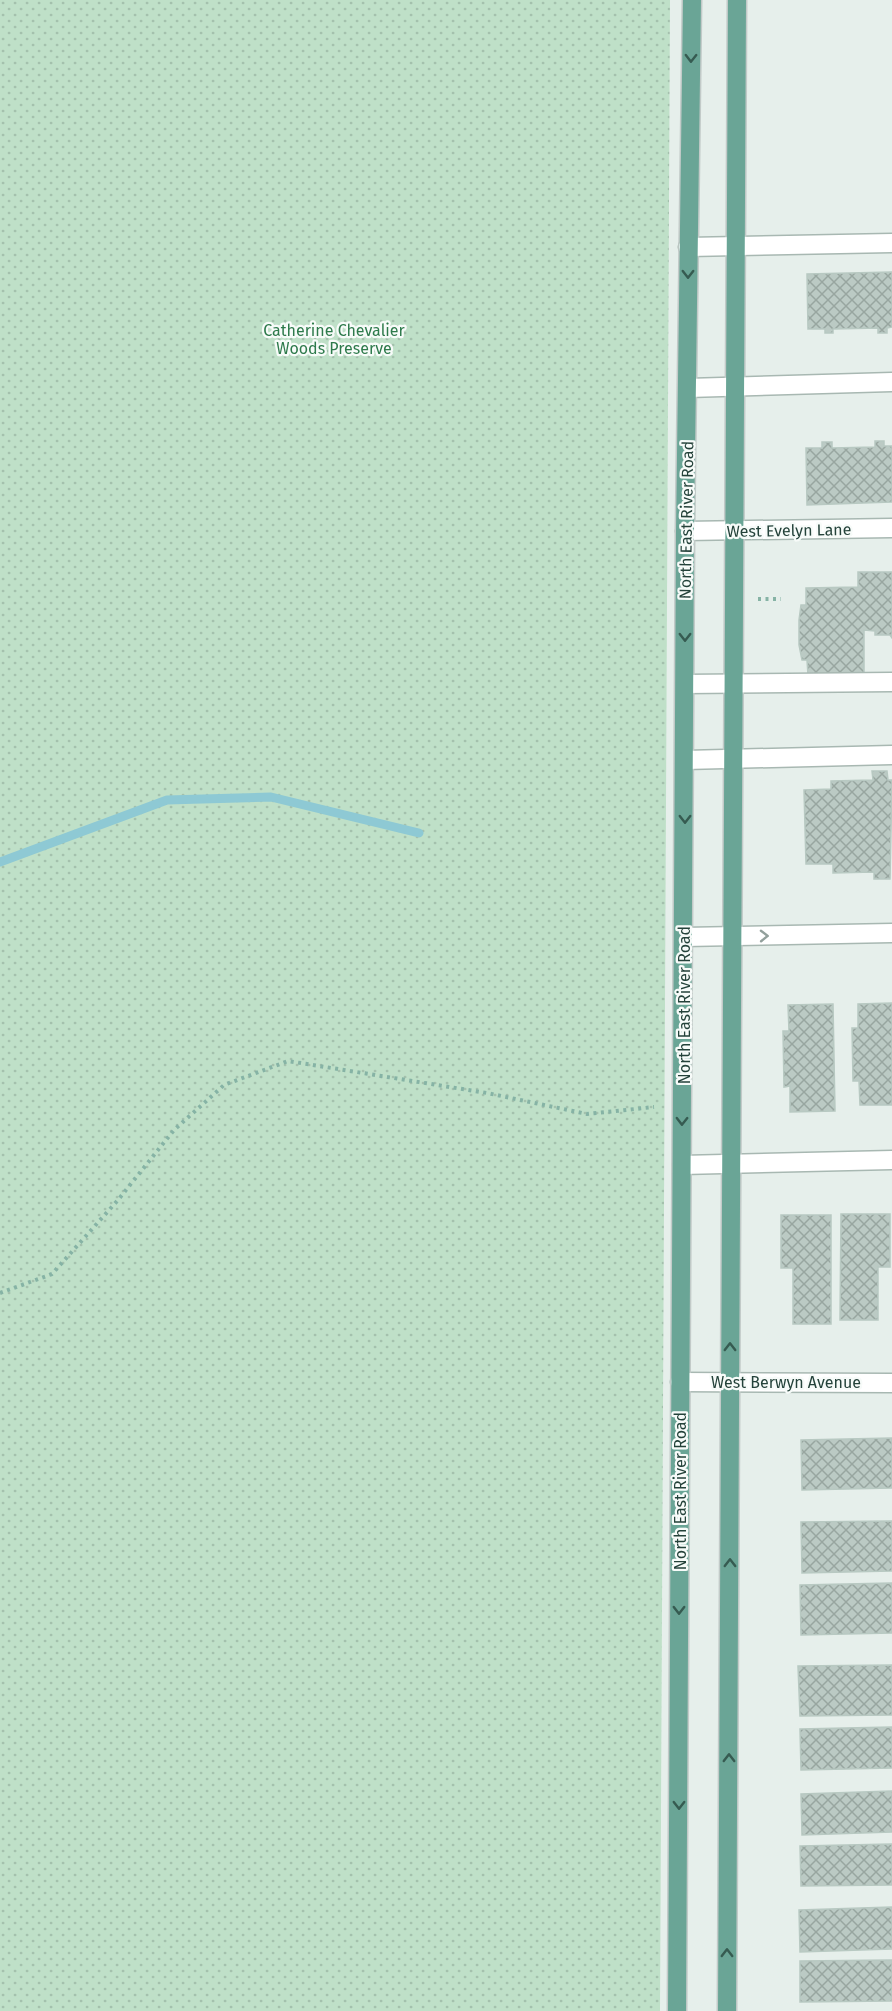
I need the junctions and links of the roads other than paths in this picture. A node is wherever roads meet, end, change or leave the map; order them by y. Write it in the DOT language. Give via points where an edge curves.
graph roads {
  1 [pos="692,0"];
  2 [pos="737,0"];
  3 [pos="892,243"];
  4 [pos="688,247"];
  5 [pos="736,247"];
  6 [pos="892,382"];
  7 [pos="736,387"];
  8 [pos="688,388"];
  9 [pos="892,528"];
  10 [pos="685,531"];
  11 [pos="735,531"];
  12 [pos="892,682"];
  13 [pos="685,684"];
  14 [pos="734,684"];
  15 [pos="892,755"];
  16 [pos="733,759"];
  17 [pos="685,760"];
  18 [pos="892,933"];
  19 [pos="732,936"];
  20 [pos="684,937"];
  21 [pos="892,1160"];
  22 [pos="731,1164"];
  23 [pos="682,1165"];
  24 [pos="680,1382"];
  25 [pos="730,1382"];
  26 [pos="892,1383"];
  27 [pos="676,2011"];
  28 [pos="727,2011"];
  1 -- 4 [label="main road, North East River Road, one-way"];
  2 -- 5 [label="main road"];
  3 -- 5 [label="street"];
  4 -- 5 [label="street"];
  4 -- 8 [label="main road, North East River Road, one-way"];
  5 -- 7 [label="main road"];
  6 -- 7 [label="street"];
  7 -- 8 [label="street"];
  7 -- 11 [label="main road"];
  8 -- 10 [label="main road, North East River Road"];
  9 -- 11 [label="street, West Evelyn Lane"];
  10 -- 11 [label="street, West Evelyn Lane"];
  10 -- 13 [label="main road, North East River Road, one-way"];
  11 -- 14 [label="main road"];
  12 -- 14 [label="street"];
  13 -- 14 [label="street"];
  13 -- 17 [label="main road, North East River Road"];
  14 -- 16 [label="main road"];
  15 -- 16 [label="street"];
  16 -- 17 [label="street"];
  16 -- 19 [label="main road"];
  17 -- 20 [label="main road, North East River Road, one-way"];
  19 -- 18 [label="street, one-way"];
  19 -- 20 [label="street"];
  19 -- 22 [label="main road"];
  20 -- 23 [label="main road, North East River Road, one-way"];
  21 -- 22 [label="street"];
  22 -- 23 [label="street"];
  25 -- 22 [label="main road, one-way"];
  23 -- 24 [label="main road, North East River Road"];
  24 -- 25 [label="street, West Berwyn Avenue"];
  24 -- 27 [label="main road, North East River Road, one-way"];
  25 -- 26 [label="street, West Berwyn Avenue"];
  28 -- 25 [label="main road, one-way"];
}
